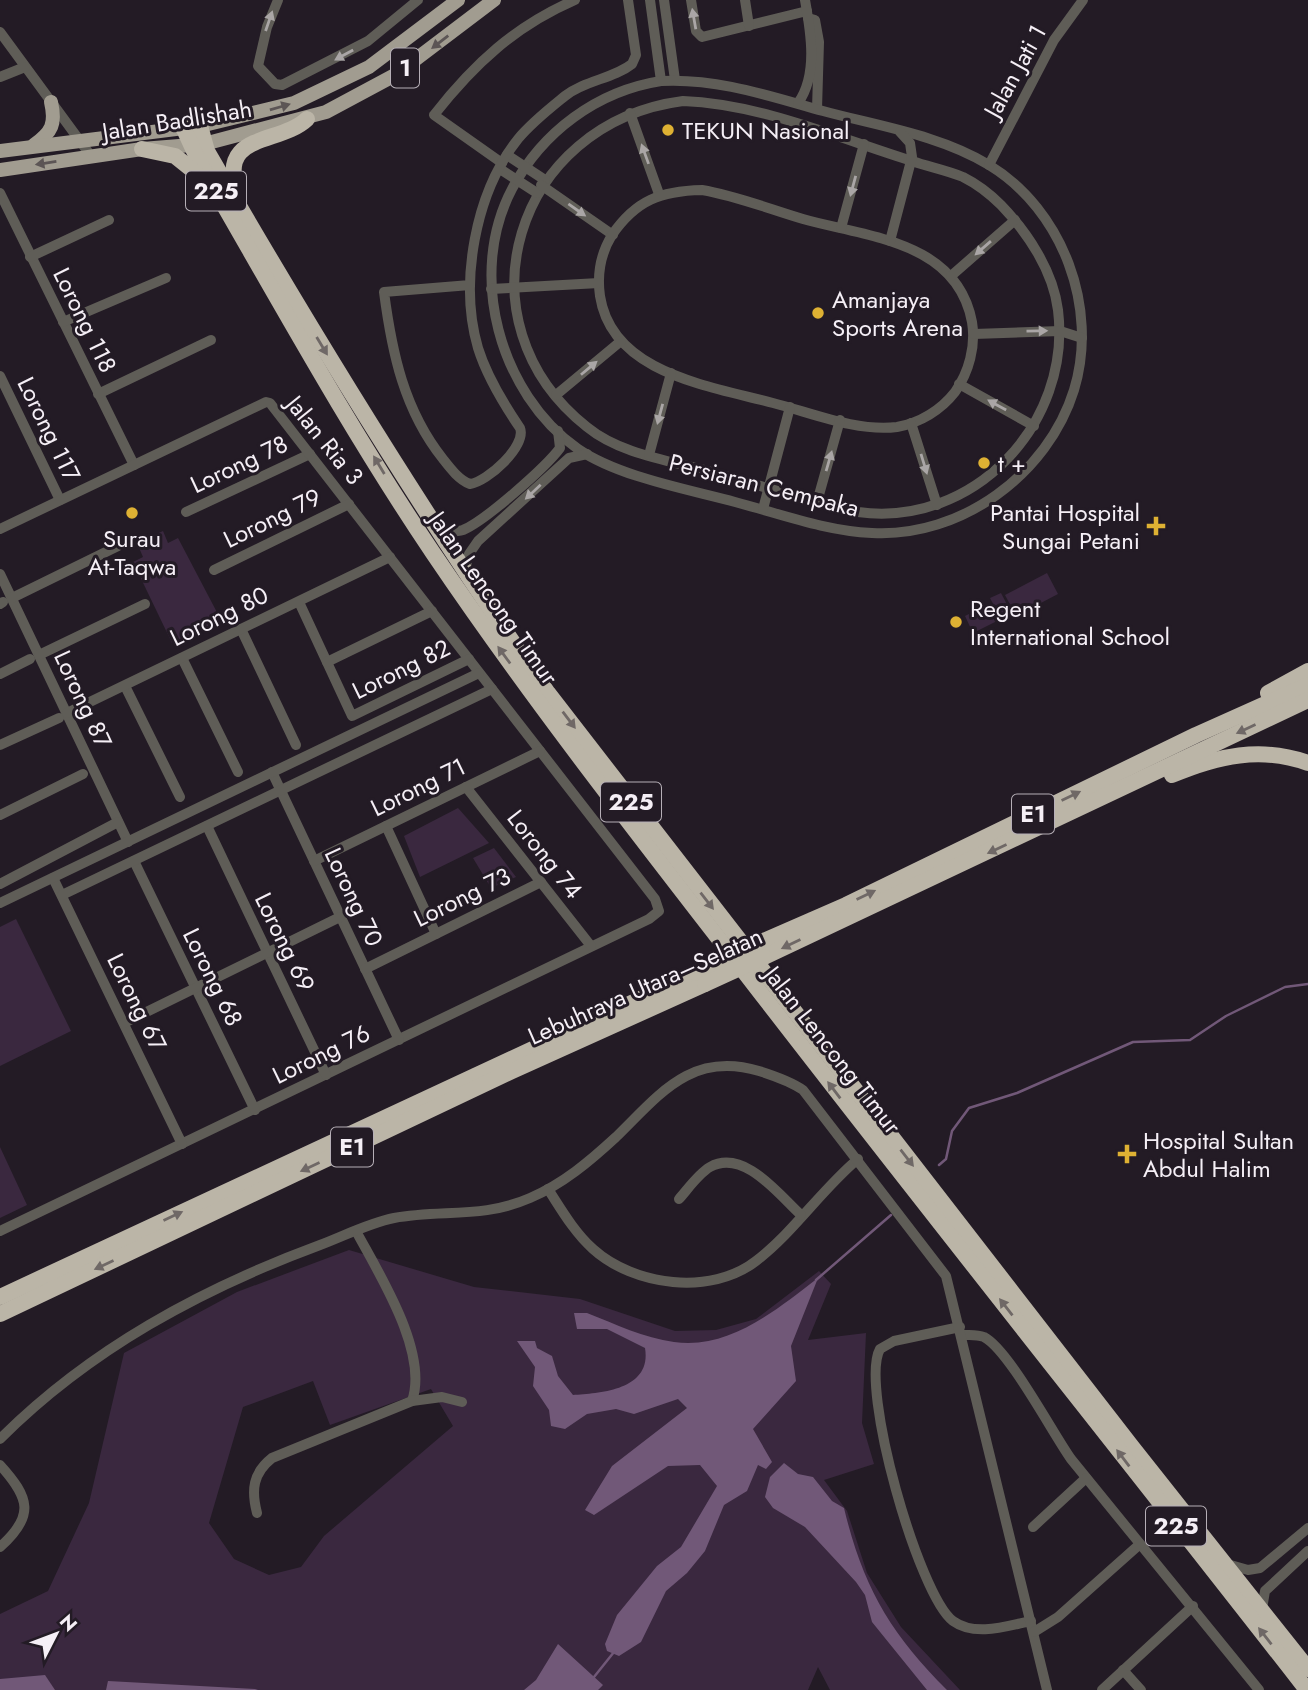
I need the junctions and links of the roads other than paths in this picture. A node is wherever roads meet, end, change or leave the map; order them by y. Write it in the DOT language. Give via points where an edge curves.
graph roads {
  1 [pos="278,0"];
  2 [pos="418,0"];
  3 [pos="458,0"];
  4 [pos="494,0"];
  5 [pos="575,0"];
  6 [pos="628,0"];
  7 [pos="650,0"];
  8 [pos="664,0"];
  9 [pos="691,0"];
  10 [pos="745,0"];
  11 [pos="1083,0"];
  12 [pos="807,10"];
  13 [pos="780,18"];
  14 [pos="749,26"];
  15 [pos="0,32"];
  16 [pos="809,32"];
  17 [pos="25,67"];
  18 [pos="0,77"];
  19 [pos="676,80"];
  20 [pos="661,81"];
  21 [pos="51,102"];
  22 [pos="798,103"];
  23 [pos="817,109"];
  24 [pos="630,113"];
  25 [pos="306,119"];
  26 [pos="192,126"];
  27 [pos="897,131"];
  28 [pos="80,140"];
  29 [pos="933,141"];
  30 [pos="197,144"];
  31 [pos="864,144"];
  32 [pos="33,146"];
  33 [pos="142,149"];
  34 [pos="0,151"];
  35 [pos="91,156"];
  36 [pos="912,161"];
  37 [pos="503,163"];
  38 [pos="989,165"];
  39 [pos="525,167"];
  40 [pos="0,170"];
  41 [pos="517,180"];
  42 [pos="541,186"];
  43 [pos="0,193"];
  44 [pos="659,194"];
  45 [pos="109,220"];
  46 [pos="1015,220"];
  47 [pos="841,228"];
  48 [pos="246,231"];
  49 [pos="613,235"];
  50 [pos="890,241"];
  51 [pos="30,257"];
  52 [pos="951,276"];
  53 [pos="166,278"];
  54 [pos="599,283"];
  55 [pos="470,286"];
  56 [pos="491,287"];
  57 [pos="515,288"];
  58 [pos="63,322"];
  59 [pos="1081,322"];
  60 [pos="1059,331"];
  61 [pos="974,334"];
  62 [pos="1082,338"];
  63 [pos="211,340"];
  64 [pos="621,341"];
  65 [pos="670,373"];
  66 [pos="0,376"];
  67 [pos="959,384"];
  68 [pos="98,394"];
  69 [pos="556,395"];
  70 [pos="790,407"];
  71 [pos="840,420"];
  72 [pos="911,424"];
  73 [pos="1034,426"];
  74 [pos="558,431"];
  75 [pos="310,454"];
  76 [pos="587,454"];
  77 [pos="649,455"];
  78 [pos="134,465"];
  79 [pos="769,488"];
  80 [pos="60,500"];
  81 [pos="817,502"];
  82 [pos="349,504"];
  83 [pos="937,505"];
  84 [pos="763,509"];
  85 [pos="186,512"];
  86 [pos="0,529"];
  87 [pos="436,531"];
  88 [pos="118,546"];
  89 [pos="390,557"];
  90 [pos="214,570"];
  91 [pos="0,573"];
  92 [pos="464,574"];
  93 [pos="5,601"];
  94 [pos="299,602"];
  95 [pos="145,604"];
  96 [pos="432,611"];
  97 [pos="242,629"];
  98 [pos="35,657"];
  99 [pos="182,658"];
  100 [pos="469,659"];
  101 [pos="327,662"];
  102 [pos="1308,671"];
  103 [pos="479,673"];
  104 [pos="0,674"];
  105 [pos="125,685"];
  106 [pos="1308,685"];
  107 [pos="492,689"];
  108 [pos="1308,700"];
  109 [pos="63,715"];
  110 [pos="1196,734"];
  111 [pos="0,745"];
  112 [pos="296,745"];
  113 [pos="540,751"];
  114 [pos="1308,763"];
  115 [pos="238,772"];
  116 [pos="272,772"];
  117 [pos="83,774"];
  118 [pos="466,787"];
  119 [pos="281,790"];
  120 [pos="180,797"];
  121 [pos="1082,808"];
  122 [pos="0,815"];
  123 [pos="118,822"];
  124 [pos="207,826"];
  125 [pos="386,826"];
  126 [pos="128,842"];
  127 [pos="134,861"];
  128 [pos="314,861"];
  129 [pos="53,878"];
  130 [pos="541,882"];
  131 [pos="0,884"];
  132 [pos="62,895"];
  133 [pos="2,898"];
  134 [pos="659,911"];
  135 [pos="340,917"];
  136 [pos="436,934"];
  137 [pos="592,946"];
  138 [pos="761,950"];
  139 [pos="267,953"];
  140 [pos="365,969"];
  141 [pos="700,978"];
  142 [pos="195,989"];
  143 [pos="124,1023"];
  144 [pos="399,1040"];
  145 [pos="326,1076"];
  146 [pos="255,1110"];
  147 [pos="182,1144"];
  148 [pos="858,1159"];
  149 [pos="548,1189"];
  150 [pos="679,1199"];
  151 [pos="801,1215"];
  152 [pos="0,1231"];
  153 [pos="356,1231"];
  154 [pos="0,1297"];
  155 [pos="0,1314"];
  156 [pos="961,1331"];
  157 [pos="412,1401"];
  158 [pos="461,1402"];
  159 [pos="0,1439"];
  160 [pos="0,1465"];
  161 [pos="1086,1478"];
  162 [pos="257,1513"];
  163 [pos="1033,1527"];
  164 [pos="1308,1528"];
  165 [pos="1140,1544"];
  166 [pos="0,1547"];
  167 [pos="1308,1551"];
  168 [pos="1227,1564"];
  169 [pos="1193,1606"];
  170 [pos="1262,1609"];
  171 [pos="1032,1627"];
  172 [pos="1308,1669"];
  173 [pos="1123,1670"];
  174 [pos="1047,1690"];
  175 [pos="1102,1690"];
  176 [pos="1141,1690"];
  177 [pos="1259,1690"];
  178 [pos="1307,1690"];
  2 -- 1 [label="street, one-way" via="347,54 277,85 258,66"];
  26 -- 3 [label="main road, Jalan Badlishah / 1, one-way" via="294,103 345,81 392,52"];
  4 -- 25 [label="main road, Jalan Badlishah / 1, one-way" via="395,75"];
  5 -- 37 [label="street" via="505,38 466,75 434,115"];
  6 -- 37 [label="street" via="636,55 632,64 563,97 519,138"];
  7 -- 20 [label="street"];
  8 -- 19 [label="street"];
  14 -- 9 [label="street, one-way" via="700,36"];
  10 -- 14 [label="street"];
  11 -- 38 [label="street, Jalan Jati 1" via="1054,40"];
  12 -- 13 [label="street"];
  12 -- 16 [label="street"];
  12 -- 23 [label="street" via="815,20 820,43"];
  13 -- 14 [label="street"];
  13 -- 16 [label="street"];
  15 -- 17 [label="street"];
  16 -- 22 [label="street" via="810,78"];
  17 -- 18 [label="street"];
  17 -- 21 [label="street"];
  19 -- 20 [label="street, Persiaran Cempaka"];
  19 -- 22 [label="street, Persiaran Cempaka" via="732,85"];
  20 -- 39 [label="street, Persiaran Cempaka" via="636,85 603,99 560,128"];
  21 -- 28 [label="street"];
  21 -- 32 [label="main road" via="55,117 51,130"];
  22 -- 23 [label="street, Persiaran Cempaka"];
  23 -- 27 [label="street, Persiaran Cempaka"];
  24 -- 31 [label="street" via="663,103 708,102"];
  24 -- 42 [label="street" via="587,136"];
  44 -- 24 [label="street, one-way"];
  25 -- 30 [label="main road, Jalan Badlishah / 1"];
  25 -- 48 [label="highway" via="251,143 237,157 234,182"];
  26 -- 28 [label="main road, Jalan Badlishah / 1"];
  26 -- 30 [label="highway, Jalan Lencong Timur / 225"];
  27 -- 29 [label="street, Persiaran Cempaka"];
  27 -- 36 [label="street" via="910,143"];
  28 -- 32 [label="main road, Jalan Badlishah / 1"];
  28 -- 35 [label="street"];
  29 -- 36 [label="street"];
  29 -- 38 [label="street, Persiaran Cempaka"];
  30 -- 33 [label="main road, Jalan Badlishah / 1"];
  30 -- 48 [label="highway, Jalan Lencong Timur / 225"];
  31 -- 36 [label="street"];
  31 -- 47 [label="street, one-way"];
  32 -- 34 [label="main road, Jalan Badlishah / 1"];
  33 -- 35 [label="main road, Jalan Badlishah / 1"];
  33 -- 48 [label="highway" via="175,156 192,167"];
  35 -- 40 [label="main road, Jalan Badlishah / 1, one-way"];
  36 -- 46 [label="street" via="964,178"];
  36 -- 50 [label="street"];
  37 -- 39 [label="street"];
  37 -- 41 [label="street"];
  37 -- 55 [label="street" via="475,237"];
  38 -- 59 [label="street, Persiaran Cempaka" via="1019,190 1050,227 1072,272"];
  39 -- 41 [label="street, Persiaran Cempaka"];
  39 -- 42 [label="street"];
  41 -- 42 [label="street"];
  41 -- 56 [label="street, Persiaran Cempaka" via="495,235"];
  42 -- 49 [label="street, one-way"];
  42 -- 57 [label="street" via="524,224"];
  43 -- 51 [label="street, Lorong 118"];
  44 -- 47 [label="street" via="721,193"];
  44 -- 49 [label="street" via="632,212"];
  45 -- 51 [label="street"];
  46 -- 52 [label="street, one-way"];
  46 -- 60 [label="street" via="1053,287"];
  47 -- 50 [label="street"];
  48 -- 87 [label="highway, Jalan Lencong Timur / 225, one-way"];
  178 -- 48 [label="highway, Jalan Lencong Timur / 225, one-way" via="842,1100 562,735 429,548"];
  49 -- 54 [label="street" via="603,254"];
  50 -- 52 [label="street" via="932,258"];
  51 -- 58 [label="street, Lorong 118"];
  52 -- 61 [label="street" via="967,304"];
  53 -- 58 [label="street"];
  54 -- 57 [label="street"];
  54 -- 64 [label="street" via="604,312"];
  55 -- 55 [label="street" via="472,320 486,369 522,434 519,446 483,480 470,484 438,453 410,404 395,362 384,292"];
  55 -- 56 [label="street"];
  56 -- 57 [label="street"];
  56 -- 74 [label="street, Persiaran Cempaka" via="498,329 510,362"];
  57 -- 69 [label="street" via="528,348"];
  58 -- 68 [label="street, Lorong 118"];
  59 -- 60 [label="street"];
  59 -- 62 [label="street, Persiaran Cempaka"];
  61 -- 60 [label="street, one-way"];
  60 -- 62 [label="street"];
  60 -- 73 [label="street" via="1054,377"];
  61 -- 67 [label="street"];
  62 -- 84 [label="street, Persiaran Cempaka" via="1076,382 1058,432 1012,482 979,507 944,522 891,534 832,529"];
  63 -- 68 [label="street"];
  64 -- 65 [label="street" via="642,359"];
  69 -- 64 [label="street, one-way"];
  65 -- 70 [label="street"];
  65 -- 77 [label="street, one-way"];
  66 -- 80 [label="street, Lorong 117"];
  67 -- 72 [label="street" via="934,412"];
  73 -- 67 [label="street, one-way"];
  68 -- 78 [label="street, Lorong 118"];
  69 -- 77 [label="street" via="594,433"];
  70 -- 71 [label="street"];
  70 -- 79 [label="street"];
  71 -- 72 [label="street" via="886,428"];
  81 -- 71 [label="street, one-way"];
  72 -- 83 [label="street, one-way"];
  73 -- 83 [label="street" via="1007,461 984,481"];
  74 -- 76 [label="street, Persiaran Cempaka"];
  74 -- 87 [label="street" via="559,448 523,484 466,528"];
  75 -- 78 [label="street, Jalan Ria 3" via="265,402"];
  75 -- 82 [label="street, Jalan Ria 3"];
  75 -- 85 [label="street, Lorong 78"];
  76 -- 84 [label="street, Persiaran Cempaka" via="620,468"];
  76 -- 92 [label="street, one-way" via="569,458 478,541"];
  77 -- 79 [label="street"];
  78 -- 80 [label="street, Jalan Ria 3"];
  79 -- 81 [label="street"];
  79 -- 84 [label="street"];
  80 -- 86 [label="street, Jalan Ria 3"];
  81 -- 83 [label="street" via="876,514"];
  82 -- 89 [label="street, Jalan Ria 3"];
  82 -- 90 [label="street, Lorong 79"];
  87 -- 92 [label="highway, Jalan Lencong Timur / 225"];
  88 -- 93 [label="street"];
  89 -- 94 [label="street, Lorong 80"];
  89 -- 96 [label="street, Jalan Ria 3"];
  91 -- 93 [label="street, Lorong 87"];
  92 -- 168 [label="highway, Jalan Lencong Timur / 225, one-way" via="637,811"];
  93 -- 98 [label="street, Lorong 87"];
  94 -- 97 [label="street, Lorong 80"];
  94 -- 101 [label="street, Lorong 82"];
  95 -- 98 [label="street"];
  96 -- 100 [label="street, Jalan Ria 3"];
  96 -- 101 [label="street"];
  97 -- 99 [label="street, Lorong 80"];
  97 -- 112 [label="street"];
  98 -- 104 [label="street"];
  98 -- 109 [label="street, Lorong 87"];
  99 -- 105 [label="street, Lorong 80"];
  99 -- 115 [label="street"];
  100 -- 101 [label="street, Lorong 82" via="352,716"];
  100 -- 103 [label="street, Jalan Ria 3"];
  102 -- 110 [label="highway"];
  103 -- 107 [label="street, Jalan Ria 3"];
  103 -- 116 [label="street"];
  105 -- 109 [label="street, Lorong 80"];
  105 -- 120 [label="street"];
  106 -- 110 [label="highway, Lebuhraya Utara–Selatan / E1"];
  107 -- 113 [label="street, Jalan Ria 3"];
  107 -- 119 [label="street"];
  108 -- 121 [label="highway, Lebuhraya Utara–Selatan / E1, one-way"];
  109 -- 111 [label="street, Lorong 80"];
  109 -- 123 [label="street, Lorong 87"];
  138 -- 110 [label="highway, Lebuhraya Utara–Selatan / E1, one-way"];
  113 -- 118 [label="street, Lorong 71"];
  113 -- 134 [label="street, Jalan Ria 3" via="656,899"];
  114 -- 121 [label="highway" via="1272,753 1227,757"];
  116 -- 119 [label="street, Lorong 70"];
  116 -- 126 [label="street"];
  117 -- 122 [label="street"];
  118 -- 125 [label="street, Lorong 71"];
  118 -- 130 [label="street, Lorong 74"];
  119 -- 124 [label="street"];
  119 -- 128 [label="street, Lorong 70"];
  121 -- 138 [label="highway, Lebuhraya Utara–Selatan / E1, one-way"];
  123 -- 126 [label="street, Lorong 87"];
  123 -- 131 [label="street"];
  124 -- 127 [label="street"];
  124 -- 139 [label="street, Lorong 69"];
  125 -- 128 [label="street, Lorong 71"];
  125 -- 136 [label="street"];
  126 -- 129 [label="street"];
  127 -- 132 [label="street"];
  127 -- 142 [label="street, Lorong 68"];
  128 -- 135 [label="street, Lorong 70"];
  129 -- 132 [label="street, Lorong 67"];
  129 -- 133 [label="street"];
  130 -- 136 [label="street, Lorong 73"];
  130 -- 137 [label="street, Lorong 74"];
  132 -- 143 [label="street, Lorong 67"];
  134 -- 137 [label="street, Lorong 76"];
  135 -- 139 [label="street"];
  135 -- 140 [label="street, Lorong 70"];
  136 -- 140 [label="street, Lorong 73"];
  137 -- 144 [label="street, Lorong 76"];
  138 -- 141 [label="highway, Lebuhraya Utara–Selatan / E1, bridge"];
  139 -- 142 [label="street"];
  139 -- 145 [label="street, Lorong 69"];
  140 -- 144 [label="street, Lorong 70"];
  154 -- 141 [label="highway, Lebuhraya Utara–Selatan / E1, one-way"];
  141 -- 155 [label="highway, Lebuhraya Utara–Selatan / E1, one-way"];
  142 -- 143 [label="street"];
  142 -- 146 [label="street, Lorong 68"];
  143 -- 147 [label="street, Lorong 67"];
  144 -- 145 [label="street, Lorong 76"];
  145 -- 146 [label="street, Lorong 76"];
  146 -- 147 [label="street, Lorong 76"];
  147 -- 152 [label="street, Lorong 76"];
  148 -- 149 [label="street" via="803,1090 791,1082 729,1064 703,1069 670,1085 595,1156"];
  148 -- 151 [label="street"];
  148 -- 156 [label="street" via="946,1276"];
  149 -- 151 [label="street" via="593,1249 633,1274 657,1279 702,1281 741,1271 759,1259"];
  149 -- 153 [label="street" via="487,1212 394,1218"];
  150 -- 151 [label="street" via="710,1167 736,1163 752,1171"];
  153 -- 157 [label="street" via="410,1347 416,1383"];
  153 -- 159 [label="street" via="244,1276 156,1319 76,1373"];
  156 -- 161 [label="street" via="982,1336 994,1346"];
  156 -- 171 [label="street"];
  156 -- 171 [label="street" via="894,1341 880,1349 875,1362 879,1422 908,1529 945,1613 957,1624 975,1629"];
  157 -- 158 [label="street" via="442,1397"];
  157 -- 162 [label="street" via="272,1458 253,1485"];
  160 -- 166 [label="street" via="22,1492 25,1507 21,1526"];
  161 -- 163 [label="street"];
  161 -- 165 [label="street"];
  164 -- 168 [label="street" via="1260,1568"];
  165 -- 169 [label="street"];
  165 -- 171 [label="street" via="1058,1617"];
  167 -- 170 [label="street" via="1265,1591"];
  168 -- 170 [label="highway, Jalan Lencong Timur / 225"];
  169 -- 173 [label="street"];
  169 -- 177 [label="street"];
  170 -- 172 [label="highway, Jalan Lencong Timur / 225"];
  171 -- 174 [label="street"];
  173 -- 175 [label="street"];
  173 -- 176 [label="street"];
}
